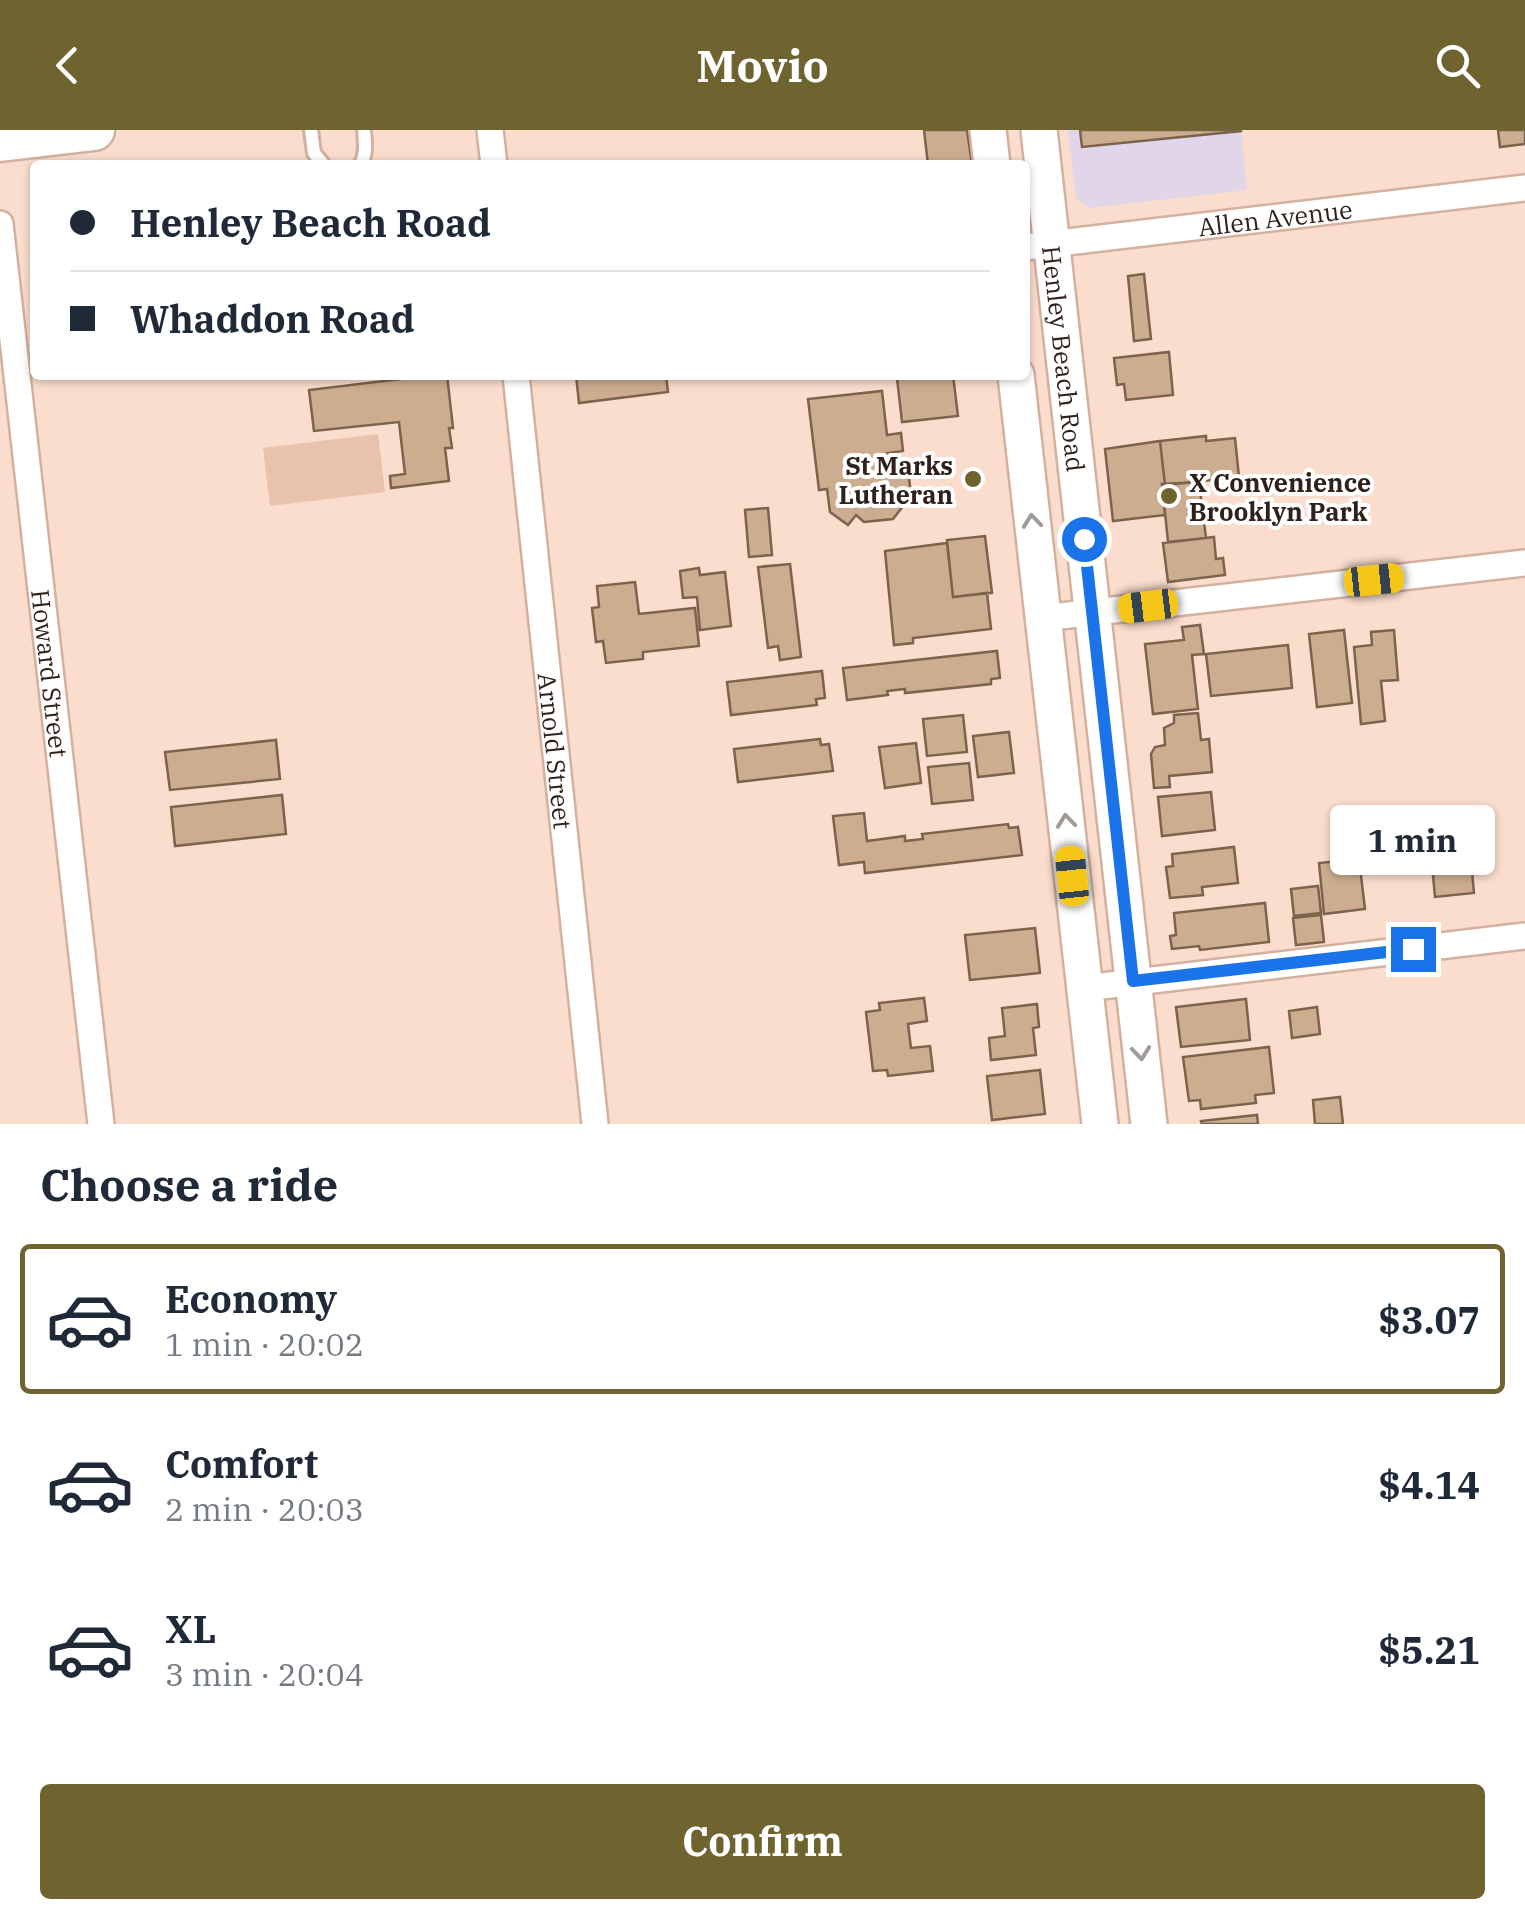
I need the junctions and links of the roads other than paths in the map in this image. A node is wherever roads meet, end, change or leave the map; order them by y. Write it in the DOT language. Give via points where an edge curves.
graph roads {
  1 [pos="94,130"];
  2 [pos="312,130"];
  3 [pos="364,130"];
  4 [pos="490,130"];
  5 [pos="988,130"];
  6 [pos="1039,130"];
  7 [pos="0,141"];
  8 [pos="315,159"];
  9 [pos="363,160"];
  10 [pos="493,160"];
  11 [pos="991,160"];
  12 [pos="1525,188"];
  13 [pos="0,224"];
  14 [pos="1038,246"];
  15 [pos="517,380"];
  16 [pos="1017,380"];
  17 [pos="1525,562"];
  18 [pos="1092,613"];
  19 [pos="1043,618"];
  20 [pos="1525,936"];
  21 [pos="1133,981"];
  22 [pos="1085,988"];
  23 [pos="101,1124"];
  24 [pos="595,1124"];
  25 [pos="1100,1124"];
  26 [pos="1149,1124"];
  1 -- 7 [label="main road"];
  2 -- 8 [label="lane"];
  3 -- 9 [label="lane"];
  4 -- 10 [label="street"];
  5 -- 11 [label="main road"];
  6 -- 14 [label="main road, Henley Beach Road"];
  12 -- 14 [label="street, Allen Avenue"];
  13 -- 23 [label="street, Howard Street"];
  14 -- 18 [label="main road, Henley Beach Road"];
  15 -- 24 [label="street, Arnold Street"];
  19 -- 16 [label="main road, Henley Beach Road, one-way"];
  17 -- 18 [label="street"];
  18 -- 19 [label="street"];
  18 -- 21 [label="main road, Henley Beach Road"];
  22 -- 19 [label="main road, Henley Beach Road, one-way"];
  20 -- 21 [label="street"];
  21 -- 22 [label="street"];
  21 -- 26 [label="main road, Henley Beach Road, one-way"];
  22 -- 25 [label="main road, Henley Beach Road"];
}
